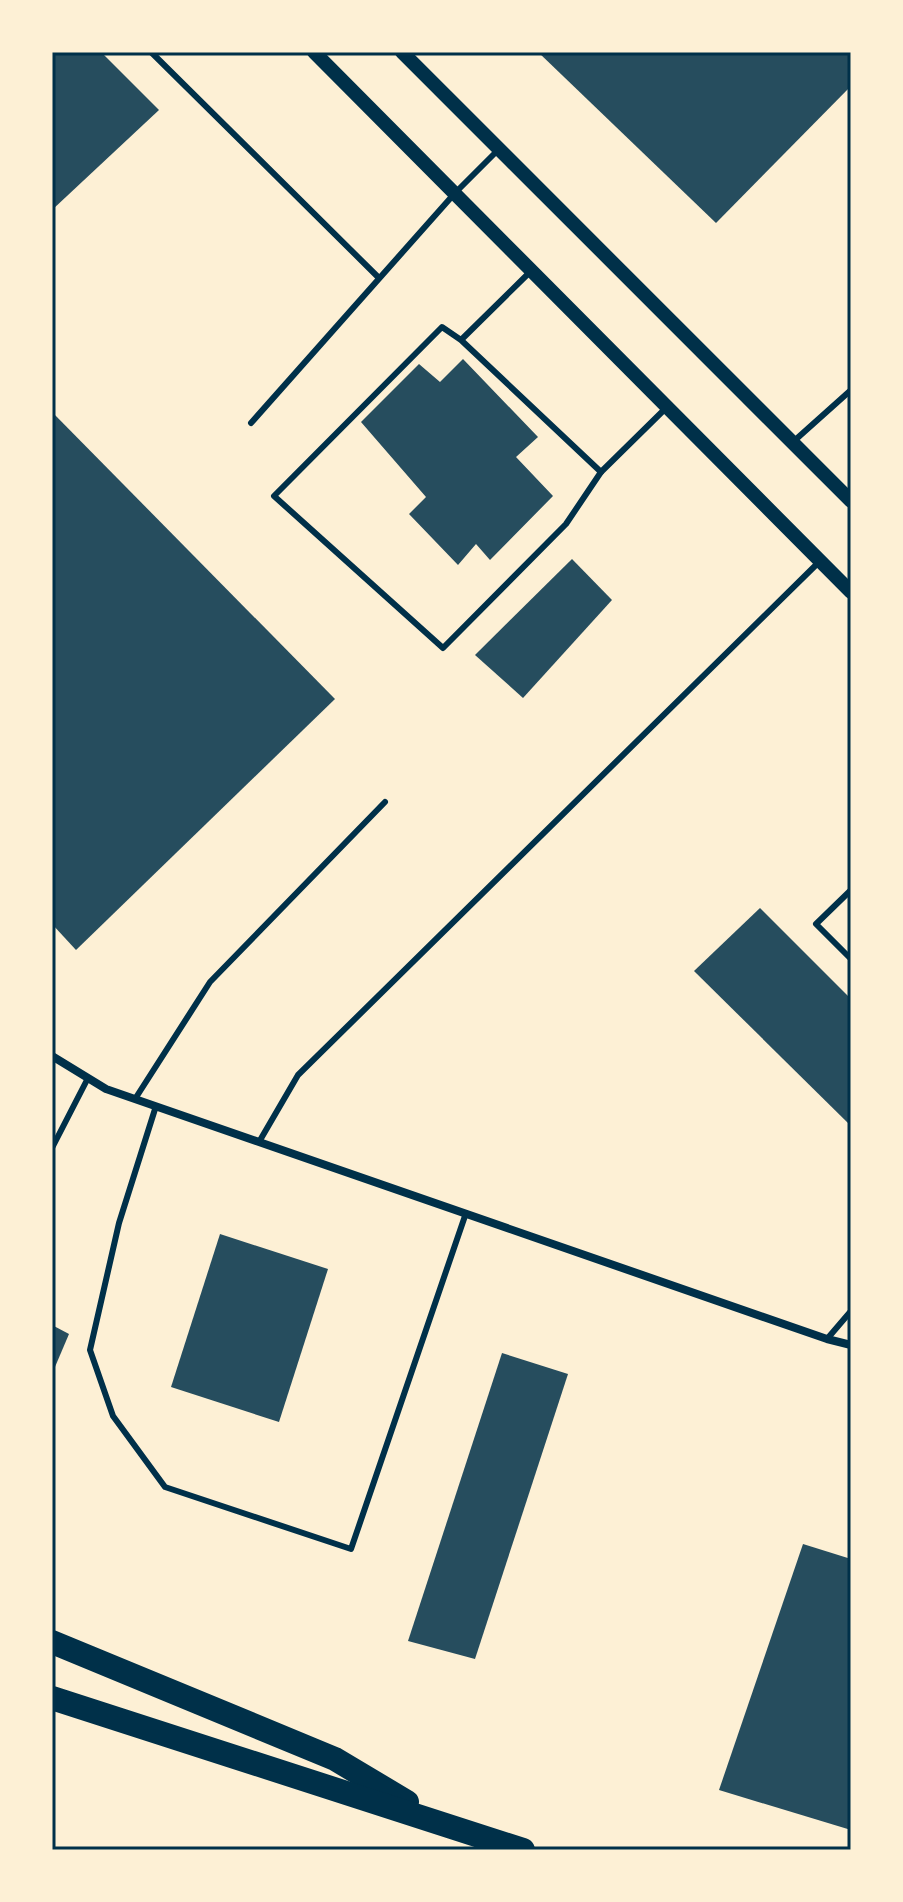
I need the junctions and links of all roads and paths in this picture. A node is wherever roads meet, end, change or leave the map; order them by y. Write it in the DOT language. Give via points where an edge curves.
graph roads {
  1 [pos="151,52"];
  2 [pos="314,52"];
  3 [pos="402,52"];
  4 [pos="499,149"];
  5 [pos="455,193"];
  6 [pos="532,270"];
  7 [pos="379,278"];
  8 [pos="461,340"];
  9 [pos="851,390"];
  10 [pos="668,406"];
  11 [pos="251,423"];
  12 [pos="793,443"];
  13 [pos="601,472"];
  14 [pos="851,501"];
  15 [pos="820,561"];
  16 [pos="851,592"];
  17 [pos="385,802"];
  18 [pos="851,890"];
  19 [pos="851,959"];
  20 [pos="52,1056"];
  21 [pos="88,1078"];
  22 [pos="135,1099"];
  23 [pos="156,1106"];
  24 [pos="259,1142"];
  25 [pos="52,1148"];
  26 [pos="466,1213"];
  27 [pos="851,1311"];
  28 [pos="827,1339"];
  29 [pos="851,1345"];
  30 [pos="52,1642"];
  31 [pos="52,1698"];
  32 [pos="443,1824"];
  33 [pos="523,1850"];
  1 -- 7 [label="lane"];
  2 -- 5 [label="street"];
  3 -- 4 [label="street"];
  4 -- 5 [label="lane"];
  4 -- 12 [label="street"];
  5 -- 6 [label="street"];
  5 -- 7 [label="lane"];
  6 -- 8 [label="lane"];
  6 -- 10 [label="street"];
  7 -- 11 [label="lane"];
  8 -- 13 [label="lane"];
  8 -- 13 [label="lane" via="442,327 274,496 443,648 566,524"];
  9 -- 12 [label="lane"];
  10 -- 13 [label="lane"];
  10 -- 15 [label="street"];
  12 -- 14 [label="street"];
  15 -- 16 [label="street"];
  15 -- 24 [label="lane" via="298,1075"];
  17 -- 22 [label="lane" via="210,982"];
  18 -- 19 [label="lane" via="816,924"];
  20 -- 21 [label="street"];
  21 -- 22 [label="street"];
  21 -- 25 [label="lane"];
  22 -- 23 [label="street"];
  23 -- 24 [label="street"];
  23 -- 26 [label="lane" via="119,1223 90,1350 113,1416 165,1487 351,1549"];
  24 -- 26 [label="street"];
  26 -- 28 [label="street"];
  27 -- 28 [label="lane"];
  28 -- 29 [label="street"];
  30 -- 32 [label="highway" via="335,1759"];
  31 -- 32 [label="highway"];
  32 -- 33 [label="highway"];
}
